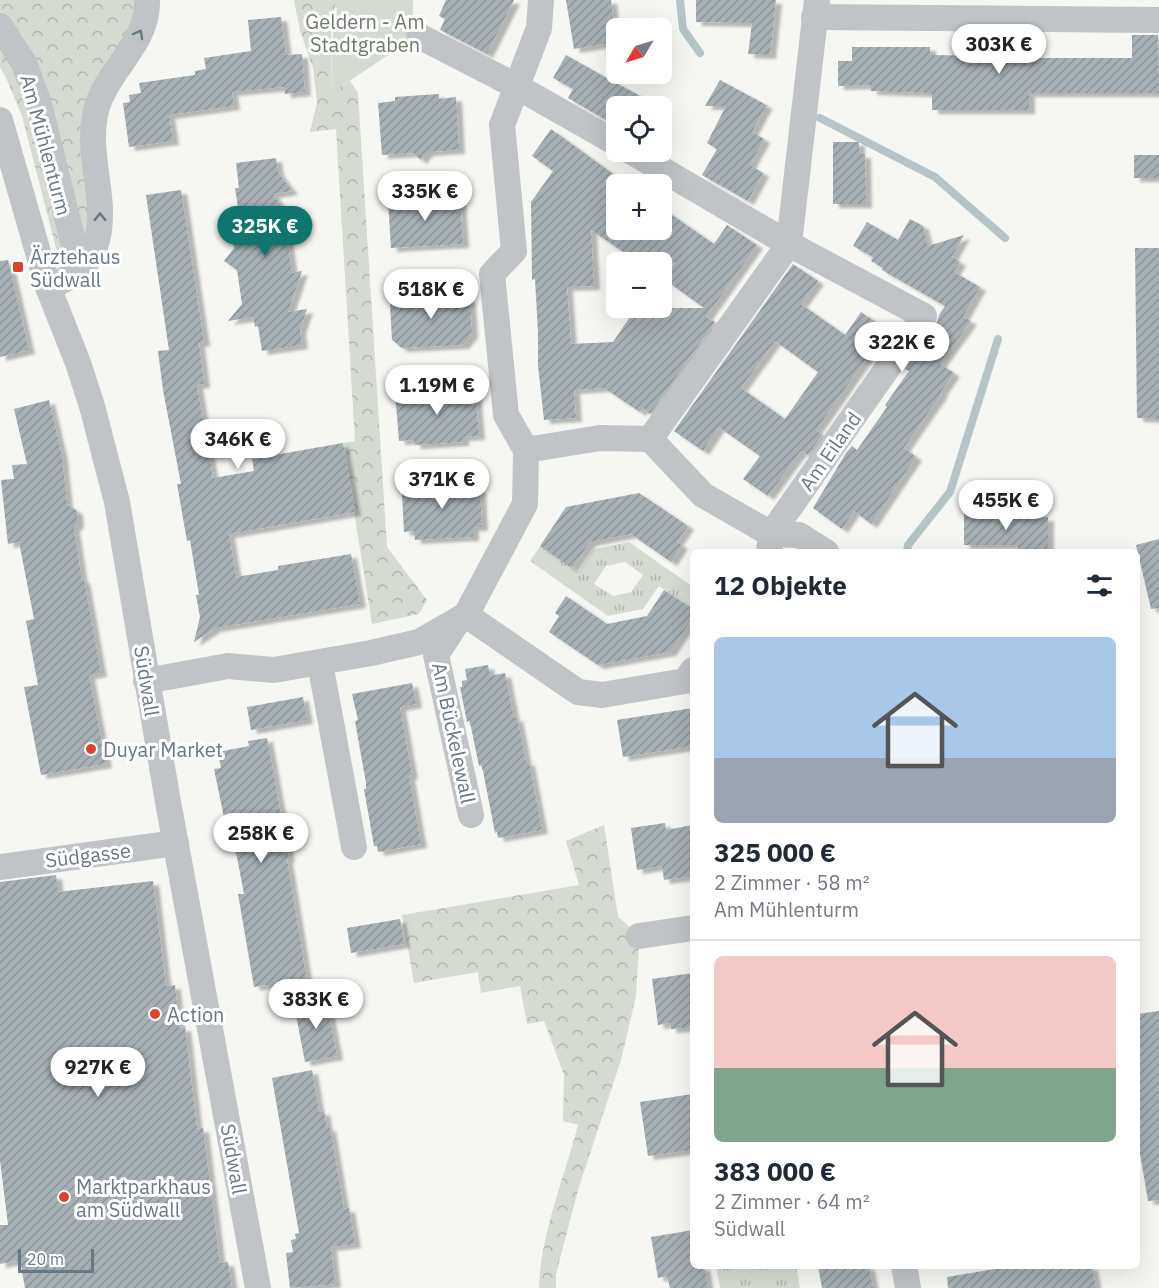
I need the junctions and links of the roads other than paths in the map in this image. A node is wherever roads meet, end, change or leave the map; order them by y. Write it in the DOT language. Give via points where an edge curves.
graph roads {
  1 [pos="147,0"];
  2 [pos="541,0"];
  3 [pos="816,8"];
  4 [pos="1159,20"];
  5 [pos="0,26"];
  6 [pos="419,36"];
  7 [pos="516,86"];
  8 [pos="0,120"];
  9 [pos="606,137"];
  10 [pos="649,162"];
  11 [pos="789,244"];
  12 [pos="80,270"];
  13 [pos="48,287"];
  14 [pos="650,439"];
  15 [pos="526,450"];
  16 [pos="770,543"];
  17 [pos="821,549"];
  18 [pos="461,618"];
  19 [pos="320,663"];
  20 [pos="690,674"];
  21 [pos="147,681"];
  22 [pos="471,815"];
  23 [pos="176,843"];
  24 [pos="354,847"];
  25 [pos="0,867"];
  26 [pos="690,928"];
  27 [pos="639,936"];
  28 [pos="905,1269"];
  29 [pos="258,1288"];
  30 [pos="908,1288"];
  12 -- 1 [label="street, Am Mühlenturm, one-way" via="94,249 100,226 92,135 95,113 103,90 144,27"];
  2 -- 7 [label="street" via="539,28"];
  3 -- 4 [label="street"];
  3 -- 11 [label="street"];
  5 -- 12 [label="street, Am Mühlenturm" via="24,63 39,104"];
  6 -- 7 [label="street"];
  7 -- 9 [label="street"];
  7 -- 15 [label="street" via="502,125 514,251 492,274 506,415"];
  8 -- 13 [label="street, Südwall"];
  10 -- 11 [label="street, Am Eiland"];
  11 -- 14 [label="street"];
  11 -- 16 [label="street, Am Eiland" via="924,316"];
  12 -- 13 [label="street, Am Mühlenturm"];
  13 -- 21 [label="street, Südwall" via="78,363 107,459"];
  14 -- 15 [label="street" via="600,438"];
  14 -- 16 [label="street" via="703,495"];
  15 -- 18 [label="street, Am Bückelewall" via="525,504"];
  16 -- 17 [label="street" via="800,535"];
  18 -- 19 [label="street, Am Bückelewall" via="419,642"];
  18 -- 20 [label="street" via="578,692 602,695 685,681"];
  18 -- 22 [label="street, Am Bückelewall" via="436,655"];
  19 -- 21 [label="street, Am Bückelewall" via="274,670 228,666"];
  19 -- 24 [label="street"];
  21 -- 23 [label="street, Südwall"];
  23 -- 25 [label="street, Südgasse"];
  23 -- 29 [label="street, Südwall"];
  26 -- 27 [label="street"];
  28 -- 30 [label="street"];
}
